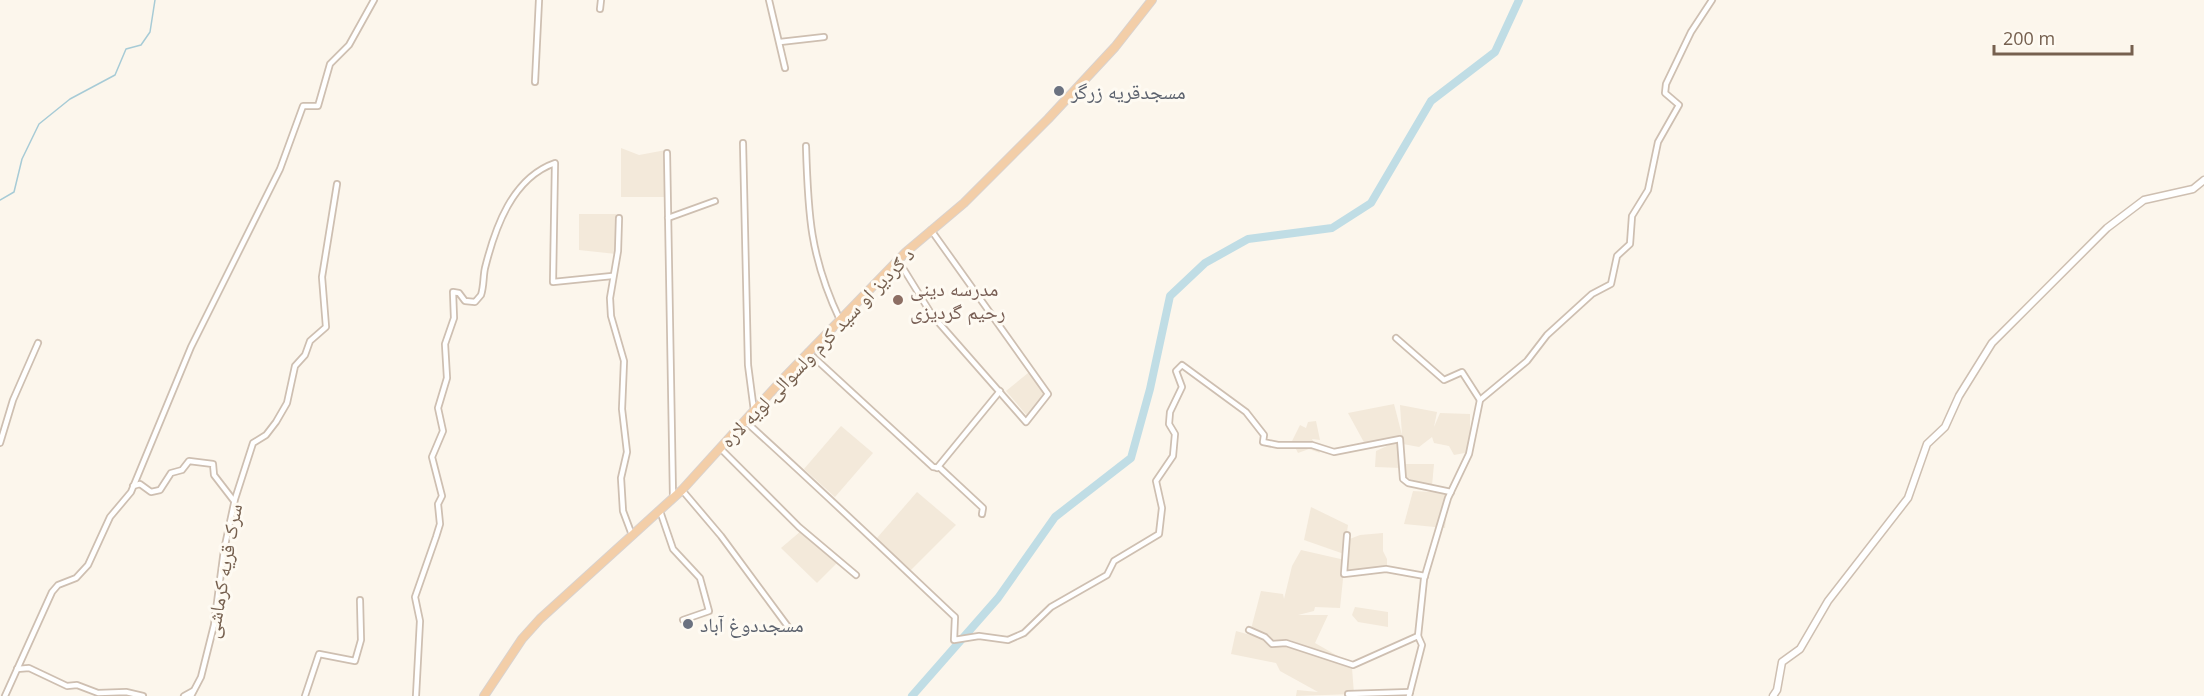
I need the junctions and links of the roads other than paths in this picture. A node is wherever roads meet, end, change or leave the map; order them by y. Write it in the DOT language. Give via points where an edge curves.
graph roads {
  1 [pos="374,0"];
  2 [pos="539,0"];
  3 [pos="601,0"];
  4 [pos="769,0"];
  5 [pos="1152,0"];
  6 [pos="1712,0"];
  7 [pos="600,9"];
  8 [pos="824,37"];
  9 [pos="780,42"];
  10 [pos="785,68"];
  11 [pos="535,82"];
  12 [pos="743,143"];
  13 [pos="806,146"];
  14 [pos="667,153"];
  15 [pos="2204,180"];
  16 [pos="337,184"];
  17 [pos="715,201"];
  18 [pos="619,218"];
  19 [pos="668,218"];
  20 [pos="932,230"];
  21 [pos="898,260"];
  22 [pos="612,276"];
  23 [pos="840,320"];
  24 [pos="1396,338"];
  25 [pos="38,343"];
  26 [pos="808,352"];
  27 [pos="1000,392"];
  28 [pos="1480,400"];
  29 [pos="754,411"];
  30 [pos="745,421"];
  31 [pos="0,443"];
  32 [pos="720,448"];
  33 [pos="937,469"];
  34 [pos="133,486"];
  35 [pos="682,490"];
  36 [pos="1451,492"];
  37 [pos="674,497"];
  38 [pos="234,501"];
  39 [pos="660,511"];
  40 [pos="982,514"];
  41 [pos="632,535"];
  42 [pos="1347,535"];
  43 [pos="855,575"];
  44 [pos="1425,576"];
  45 [pos="360,600"];
  46 [pos="684,620"];
  47 [pos="789,628"];
  48 [pos="1249,630"];
  49 [pos="1418,636"];
  50 [pos="16,669"];
  51 [pos="192,693"];
  52 [pos="1348,694"];
  53 [pos="1410,694"];
  54 [pos="5,696"];
  55 [pos="143,696"];
  56 [pos="184,696"];
  57 [pos="305,696"];
  58 [pos="416,696"];
  59 [pos="484,696"];
  60 [pos="1773,696"];
  1 -- 34 [label="street" via="349,45 330,64 318,106 303,106 280,169 191,347"];
  2 -- 11 [label="street"];
  3 -- 7 [label="street"];
  4 -- 9 [label="street"];
  5 -- 20 [label="highway, د ګردیز او سید کرم ولسوالۍ لویه لاره" via="1115,47 1048,119"];
  6 -- 28 [label="street" via="1691,32 1666,84 1665,93 1679,105 1658,142 1648,190 1632,216 1630,244 1617,256 1611,284 1592,294 1547,335 1527,361"];
  8 -- 9 [label="street"];
  9 -- 10 [label="street"];
  12 -- 29 [label="street" via="748,365"];
  13 -- 23 [label="street" via="815,258"];
  14 -- 19 [label="street"];
  15 -- 60 [label="street" via="2193,189 2144,200 2107,228 1992,343 1945,427 1927,444 1908,498 1828,601 1800,649 1782,662"];
  16 -- 38 [label="street, سرک قریه کرماشی" via="322,277 326,327 310,341 296,366 287,403 276,422 253,443"];
  17 -- 19 [label="street"];
  18 -- 22 [label="street"];
  19 -- 37 [label="street"];
  20 -- 21 [label="highway, د ګردیز او سید کرم ولسوالۍ لویه لاره"];
  20 -- 27 [label="street" via="1048,393 1026,422"];
  21 -- 23 [label="highway, د ګردیز او سید کرم ولسوالۍ لویه لاره"];
  21 -- 27 [label="street" via="932,315"];
  22 -- 41 [label="street" via="611,316 624,361 622,409 627,452 621,478 623,511"];
  22 -- 58 [label="street" via="553,282 555,163 543,167 521,188 497,223 481,296 475,302 465,301 453,292 453,318 445,344 447,378 438,408 443,431 432,458 442,496 438,504 440,524 415,597 420,621"];
  23 -- 26 [label="highway, د ګردیز او سید کرم ولسوالۍ لویه لاره"];
  24 -- 28 [label="street" via="1444,380 1462,372"];
  25 -- 31 [label="street" via="13,400"];
  26 -- 29 [label="highway, د ګردیز او سید کرم ولسوالۍ لویه لاره"];
  26 -- 33 [label="street"];
  27 -- 33 [label="street"];
  28 -- 36 [label="street" via="1469,454"];
  29 -- 30 [label="highway, د ګردیز او سید کرم ولسوالۍ لویه لاره"];
  30 -- 32 [label="highway, د ګردیز او سید کرم ولسوالۍ لویه لاره"];
  30 -- 36 [label="street" via="955,617 954,640 979,636 1008,639 1024,633 1051,607 1107,575 1114,561 1159,534 1162,508 1156,481 1173,456 1175,434 1169,424 1170,412 1182,387 1176,371 1182,365 1246,412 1264,435 1263,442 1312,445 1334,452 1400,439 1403,479"];
  32 -- 35 [label="highway, د ګردیز او سید کرم ولسوالۍ لویه لاره"];
  32 -- 43 [label="street" via="799,527"];
  33 -- 40 [label="street" via="983,508"];
  34 -- 38 [label="street" via="140,483 151,492 160,490 171,472 182,470 189,461 197,461 213,464 214,475"];
  34 -- 50 [label="street" via="110,517 88,565 76,578 57,585 52,592"];
  35 -- 37 [label="highway, د ګردیز او سید کرم ولسوالۍ لویه لاره"];
  35 -- 47 [label="street"];
  36 -- 44 [label="street"];
  37 -- 39 [label="highway, د ګردیز او سید کرم ولسوالۍ لویه لاره"];
  38 -- 51 [label="street, سرک قریه کرماشی" via="214,625 201,677"];
  39 -- 41 [label="highway, د ګردیز او سید کرم ولسوالۍ لویه لاره"];
  39 -- 46 [label="street" via="673,549 700,578 709,611"];
  41 -- 59 [label="highway, د ګردیز او سید کرم ولسوالۍ لویه لاره" via="540,618"];
  42 -- 44 [label="street" via="1344,574 1386,569"];
  44 -- 49 [label="street"];
  45 -- 57 [label="street" via="361,640 355,661 319,654"];
  48 -- 49 [label="street" via="1272,644 1286,643 1353,665"];
  49 -- 53 [label="street" via="1422,645"];
  50 -- 54 [label="street"];
  50 -- 55 [label="street" via="29,668 67,686 77,685 98,693"];
  51 -- 56 [label="street"];
  52 -- 53 [label="street"];
}
